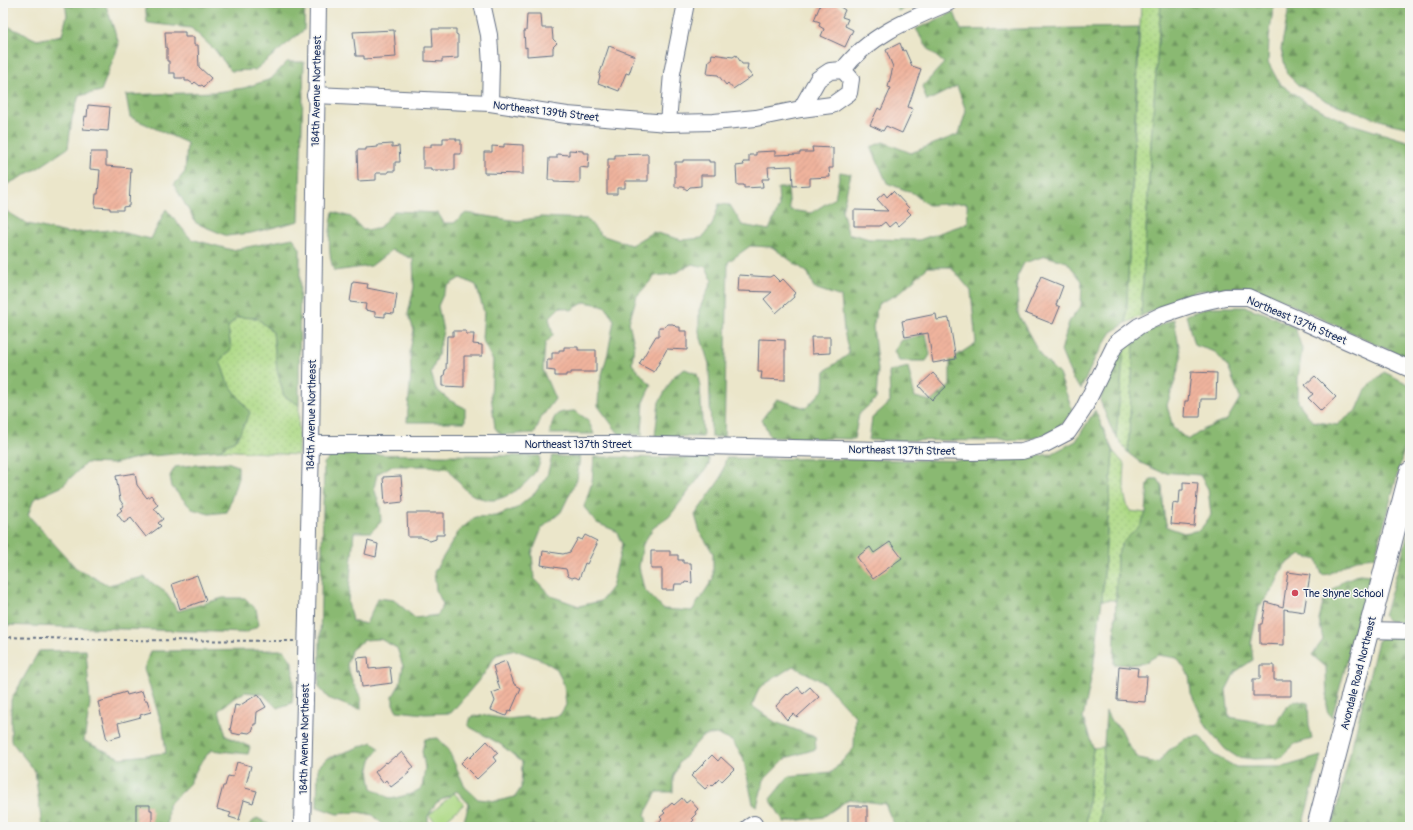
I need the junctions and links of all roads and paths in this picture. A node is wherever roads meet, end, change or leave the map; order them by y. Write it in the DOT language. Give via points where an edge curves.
graph roads {
  1 [pos="318,3"];
  2 [pos="482,3"];
  3 [pos="686,3"];
  4 [pos="948,3"];
  5 [pos="843,70"];
  6 [pos="315,94"];
  7 [pos="490,103"];
  8 [pos="801,109"];
  9 [pos="668,122"];
  10 [pos="1410,370"];
  11 [pos="311,444"];
  12 [pos="1410,472"];
  13 [pos="1368,630"];
  14 [pos="1410,631"];
  15 [pos="3,637"];
  16 [pos="306,641"];
  17 [pos="302,827"];
  18 [pos="1317,827"];
  1 -- 6 [label="street, 184th Avenue Northeast"];
  2 -- 7 [label="street" via="489,36"];
  3 -- 9 [label="street" via="672,73"];
  4 -- 5 [label="street" via="909,19 867,45"];
  5 -- 8 [label="street" via="830,71 818,79"];
  5 -- 8 [label="street, Northeast 139th Street" via="852,79 849,93 832,105"];
  6 -- 7 [label="street, Northeast 139th Street"];
  6 -- 11 [label="street, 184th Avenue Northeast"];
  7 -- 9 [label="street, Northeast 139th Street" via="567,115"];
  8 -- 9 [label="street, Northeast 139th Street" via="756,118 714,122"];
  10 -- 11 [label="street, Northeast 137th Street" via="1248,297 1225,297 1164,314 1139,326 1116,343 1083,410 1068,432 1045,444 1022,451 616,444"];
  11 -- 16 [label="street, 184th Avenue Northeast"];
  12 -- 13 [label="main road, Avondale Road Northeast"];
  13 -- 14 [label="street"];
  13 -- 18 [label="main road, Avondale Road Northeast"];
  15 -- 16 [label="path"];
  16 -- 17 [label="street, 184th Avenue Northeast"];
}
